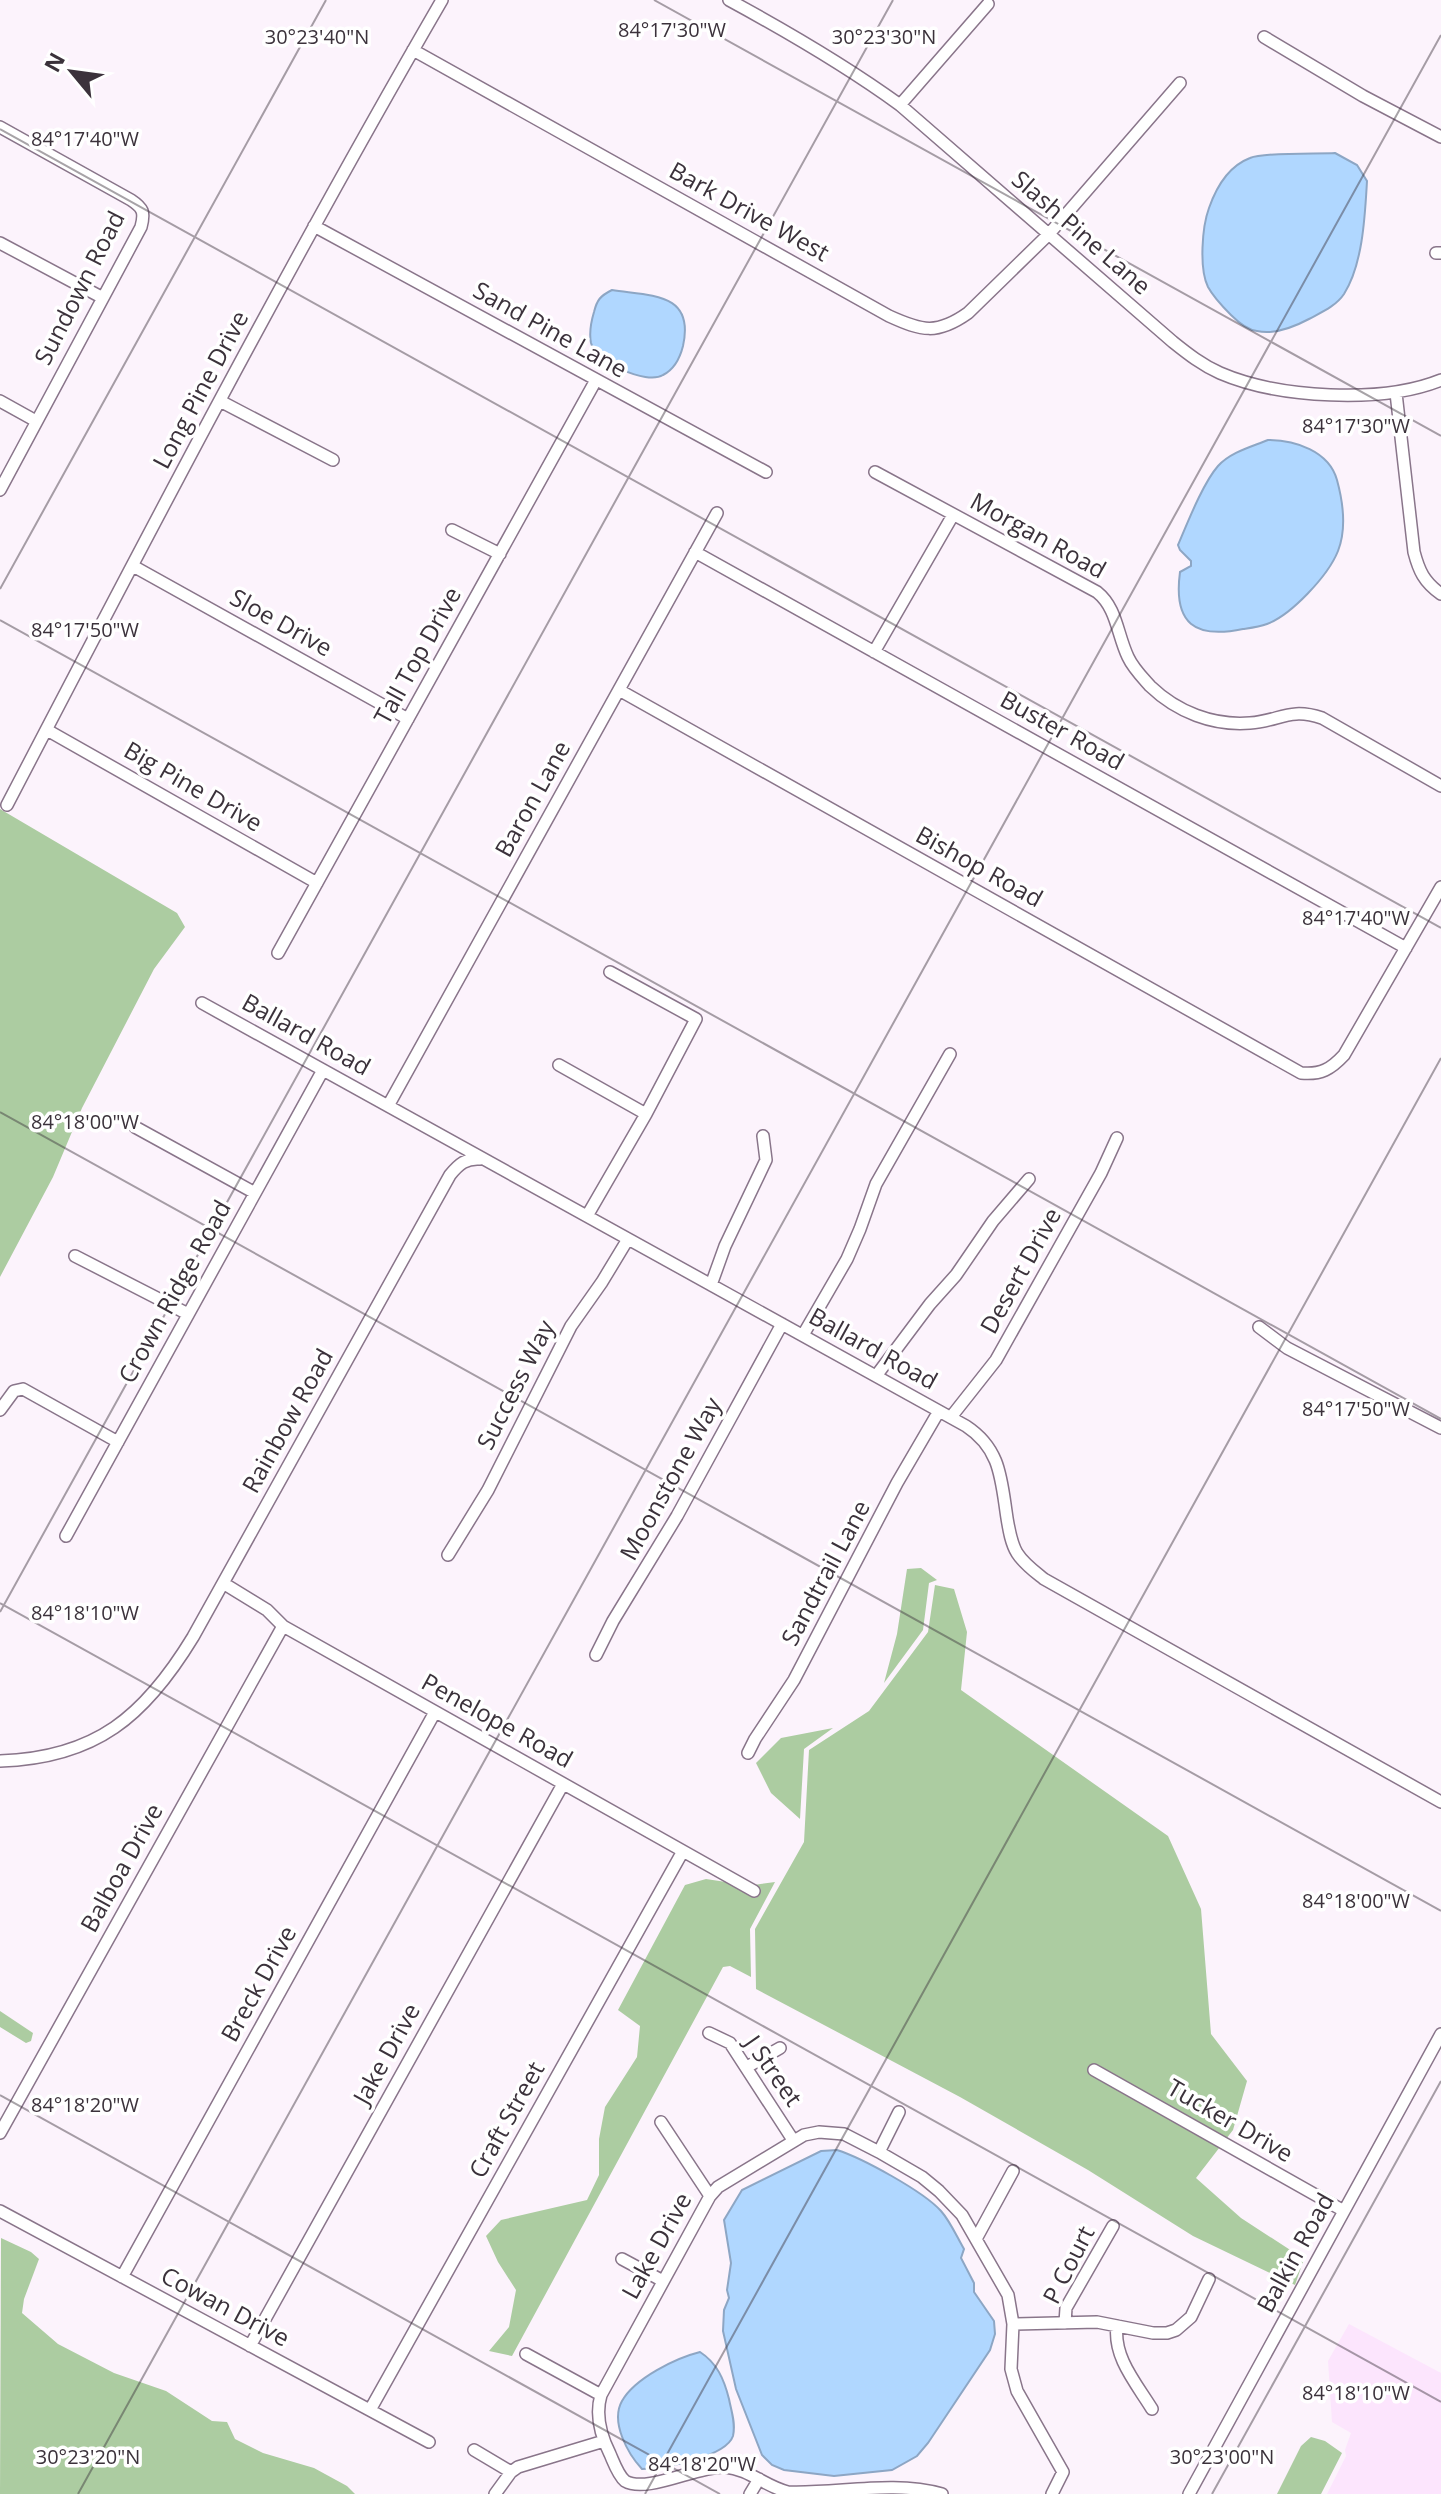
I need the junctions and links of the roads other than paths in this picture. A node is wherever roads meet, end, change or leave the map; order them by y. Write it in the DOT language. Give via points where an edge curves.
graph roads {
  1 [pos="442,0"];
  2 [pos="729,0"];
  3 [pos="988,4"];
  4 [pos="748,5"];
  5 [pos="1264,37"];
  6 [pos="413,50"];
  7 [pos="1180,83"];
  8 [pos="900,105"];
  9 [pos="0,127"];
  10 [pos="1441,137"];
  11 [pos="314,226"];
  12 [pos="1049,234"];
  13 [pos="0,243"];
  14 [pos="103,298"];
  15 [pos="596,380"];
  16 [pos="1441,380"];
  17 [pos="1396,393"];
  18 [pos="0,401"];
  19 [pos="220,401"];
  20 [pos="36,421"];
  21 [pos="333,460"];
  22 [pos="766,472"];
  23 [pos="875,472"];
  24 [pos="0,490"];
  25 [pos="717,513"];
  26 [pos="953,515"];
  27 [pos="452,530"];
  28 [pos="695,552"];
  29 [pos="500,554"];
  30 [pos="133,566"];
  31 [pos="1441,594"];
  32 [pos="874,652"];
  33 [pos="619,690"];
  34 [pos="408,719"];
  35 [pos="47,730"];
  36 [pos="1441,786"];
  37 [pos="7,805"];
  38 [pos="317,883"];
  39 [pos="1441,887"];
  40 [pos="1406,948"];
  41 [pos="278,953"];
  42 [pos="610,972"];
  43 [pos="202,1003"];
  44 [pos="950,1054"];
  45 [pos="559,1065"];
  46 [pos="323,1070"];
  47 [pos="388,1106"];
  48 [pos="646,1114"];
  49 [pos="135,1127"];
  50 [pos="763,1136"];
  51 [pos="1117,1138"];
  52 [pos="482,1159"];
  53 [pos="1029,1179"];
  54 [pos="255,1193"];
  55 [pos="587,1216"];
  56 [pos="628,1239"];
  57 [pos="75,1256"];
  58 [pos="711,1285"];
  59 [pos="188,1314"];
  60 [pos="782,1324"];
  61 [pos="1259,1327"];
  62 [pos="803,1335"];
  63 [pos="876,1376"];
  64 [pos="0,1410"];
  65 [pos="939,1411"];
  66 [pos="951,1417"];
  67 [pos="1441,1428"];
  68 [pos="118,1442"];
  69 [pos="66,1536"];
  70 [pos="448,1555"];
  71 [pos="223,1583"];
  72 [pos="283,1626"];
  73 [pos="596,1655"];
  74 [pos="435,1712"];
  75 [pos="748,1753"];
  76 [pos="0,1761"];
  77 [pos="563,1784"];
  78 [pos="1441,1802"];
  79 [pos="683,1851"];
  80 [pos="754,1891"];
  81 [pos="709,2033"];
  82 [pos="1441,2034"];
  83 [pos="780,2048"];
  84 [pos="747,2067"];
  85 [pos="1094,2070"];
  86 [pos="899,2112"];
  87 [pos="661,2122"];
  88 [pos="0,2133"];
  89 [pos="793,2140"];
  90 [pos="879,2152"];
  91 [pos="1013,2171"];
  92 [pos="710,2196"];
  93 [pos="0,2211"];
  94 [pos="1344,2211"];
  95 [pos="1113,2226"];
  96 [pos="976,2239"];
  97 [pos="622,2259"];
  98 [pos="122,2277"];
  99 [pos="1209,2279"];
  100 [pos="663,2281"];
  101 [pos="1065,2323"];
  102 [pos="1013,2324"];
  103 [pos="1117,2326"];
  104 [pos="250,2346"];
  105 [pos="526,2354"];
  106 [pos="601,2395"];
  107 [pos="1152,2409"];
  108 [pos="370,2410"];
  109 [pos="604,2441"];
  110 [pos="429,2442"];
  111 [pos="474,2450"];
  112 [pos="511,2472"];
  113 [pos="759,2479"];
  114 [pos="626,2489"];
  115 [pos="834,2493"];
  116 [pos="495,2494"];
  117 [pos="750,2494"];
  118 [pos="942,2494"];
  119 [pos="1052,2494"];
  120 [pos="1189,2494"];
  1 -- 6 [label="street, Long Pine Drive"];
  2 -- 4 [label="street, Slash Pine Lane"];
  3 -- 8 [label="street"];
  4 -- 8 [label="street, Slash Pine Lane"];
  5 -- 10 [label="street"];
  6 -- 11 [label="street, Long Pine Drive"];
  6 -- 12 [label="street, Bark Drive West" via="908,324 934,329 955,322"];
  7 -- 12 [label="street, Bark Drive West"];
  8 -- 12 [label="street, Slash Pine Lane"];
  9 -- 14 [label="street, Sundown Road" via="141,206 141,227"];
  11 -- 15 [label="street, Sand Pine Lane"];
  11 -- 19 [label="street, Long Pine Drive"];
  12 -- 17 [label="street, Slash Pine Lane" via="1204,366 1275,388"];
  13 -- 14 [label="street"];
  14 -- 20 [label="street, Sundown Road"];
  15 -- 22 [label="street, Sand Pine Lane"];
  15 -- 29 [label="street, Tall Top Drive"];
  16 -- 17 [label="street, Slash Pine Lane"];
  17 -- 31 [label="street" via="1414,552 1419,571"];
  18 -- 20 [label="street"];
  19 -- 21 [label="street"];
  19 -- 30 [label="street, Long Pine Drive"];
  20 -- 24 [label="street, Sundown Road"];
  23 -- 26 [label="street, Morgan Road"];
  25 -- 28 [label="street, Baron Lane"];
  26 -- 32 [label="street"];
  26 -- 36 [label="street, Morgan Road" via="1108,601 1135,669 1188,713 1252,724 1305,712"];
  27 -- 29 [label="street"];
  28 -- 32 [label="street, Buster Road"];
  28 -- 33 [label="street, Baron Lane"];
  29 -- 34 [label="street, Tall Top Drive"];
  30 -- 34 [label="street, Sloe Drive"];
  30 -- 35 [label="street, Long Pine Drive"];
  32 -- 40 [label="street, Buster Road"];
  33 -- 40 [label="street, Bishop Road" via="1301,1073 1320,1073 1344,1055"];
  33 -- 47 [label="street, Baron Lane"];
  34 -- 38 [label="street, Tall Top Drive"];
  35 -- 37 [label="street, Long Pine Drive"];
  35 -- 38 [label="street, Big Pine Drive"];
  38 -- 41 [label="street, Tall Top Drive"];
  39 -- 40 [label="street"];
  42 -- 48 [label="street" via="696,1019"];
  43 -- 46 [label="street, Ballard Road"];
  44 -- 62 [label="street" via="876,1184 847,1259"];
  45 -- 48 [label="street"];
  46 -- 47 [label="street, Ballard Road"];
  46 -- 54 [label="street, Crown Ridge Road"];
  47 -- 52 [label="street, Ballard Road"];
  48 -- 55 [label="street"];
  49 -- 54 [label="street"];
  50 -- 58 [label="street" via="766,1160"];
  51 -- 66 [label="street, Desert Drive" via="996,1360"];
  52 -- 55 [label="street, Ballard Road"];
  52 -- 71 [label="street, Rainbow Road" via="459,1164 450,1175"];
  53 -- 63 [label="street"];
  54 -- 59 [label="street, Crown Ridge Road"];
  55 -- 56 [label="street, Ballard Road"];
  56 -- 58 [label="street, Ballard Road"];
  56 -- 70 [label="street, Success Way" via="571,1326 488,1490"];
  57 -- 59 [label="street"];
  58 -- 60 [label="street, Ballard Road"];
  59 -- 68 [label="street, Crown Ridge Road"];
  60 -- 62 [label="street, Ballard Road"];
  60 -- 73 [label="street, Moonstone Way"];
  61 -- 67 [label="street" via="1287,1348"];
  62 -- 63 [label="street, Ballard Road"];
  63 -- 65 [label="street, Ballard Road"];
  64 -- 68 [label="street" via="18,1389 32,1392"];
  65 -- 66 [label="street, Ballard Road"];
  65 -- 75 [label="street, Sandtrail Lane" via="794,1680"];
  66 -- 78 [label="street, Ballard Road" via="979,1434 992,1451 1013,1546 1036,1573"];
  68 -- 69 [label="street, Crown Ridge Road"];
  71 -- 72 [label="street, Penelope Road"];
  71 -- 76 [label="street, Rainbow Road" via="172,1671 134,1713 80,1745 38,1758"];
  72 -- 74 [label="street, Penelope Road"];
  72 -- 88 [label="street, Balboa Drive"];
  74 -- 77 [label="street, Penelope Road"];
  74 -- 98 [label="street, Breck Drive"];
  77 -- 79 [label="street, Penelope Road"];
  77 -- 104 [label="street, Jake Drive"];
  79 -- 80 [label="street, Penelope Road"];
  79 -- 108 [label="street, Craft Street"];
  81 -- 84 [label="street, J Street" via="730,2043"];
  82 -- 94 [label="street, Balkin Road"];
  83 -- 84 [label="street"];
  84 -- 89 [label="street, J Street"];
  85 -- 94 [label="street, Tucker Drive"];
  86 -- 90 [label="street"];
  87 -- 92 [label="street"];
  89 -- 90 [label="street, Lake Drive" via="834,2132"];
  89 -- 92 [label="street, Lake Drive"];
  90 -- 96 [label="street, Lake Drive" via="939,2191"];
  91 -- 96 [label="street"];
  92 -- 100 [label="street, Lake Drive"];
  93 -- 98 [label="street, Cowan Drive"];
  94 -- 120 [label="street, Balkin Road"];
  95 -- 101 [label="street, P Court" via="1066,2308"];
  96 -- 102 [label="street, Lake Drive" via="1008,2295"];
  97 -- 100 [label="street"];
  98 -- 104 [label="street, Cowan Drive"];
  99 -- 103 [label="street" via="1191,2317 1176,2330 1153,2333"];
  100 -- 106 [label="street, Lake Drive"];
  101 -- 102 [label="street"];
  101 -- 103 [label="street"];
  102 -- 119 [label="street, Lake Drive" via="1011,2369 1017,2391 1063,2472"];
  103 -- 107 [label="street" via="1121,2358"];
  104 -- 108 [label="street, Cowan Drive"];
  105 -- 106 [label="street"];
  106 -- 109 [label="street"];
  108 -- 110 [label="street, Cowan Drive"];
  109 -- 112 [label="street"];
  109 -- 114 [label="street"];
  111 -- 112 [label="street"];
  112 -- 116 [label="street"];
  113 -- 114 [label="street" via="718,2467"];
  113 -- 115 [label="street" via="787,2492"];
  113 -- 117 [label="street"];
  115 -- 118 [label="street" via="917,2489"];
}
